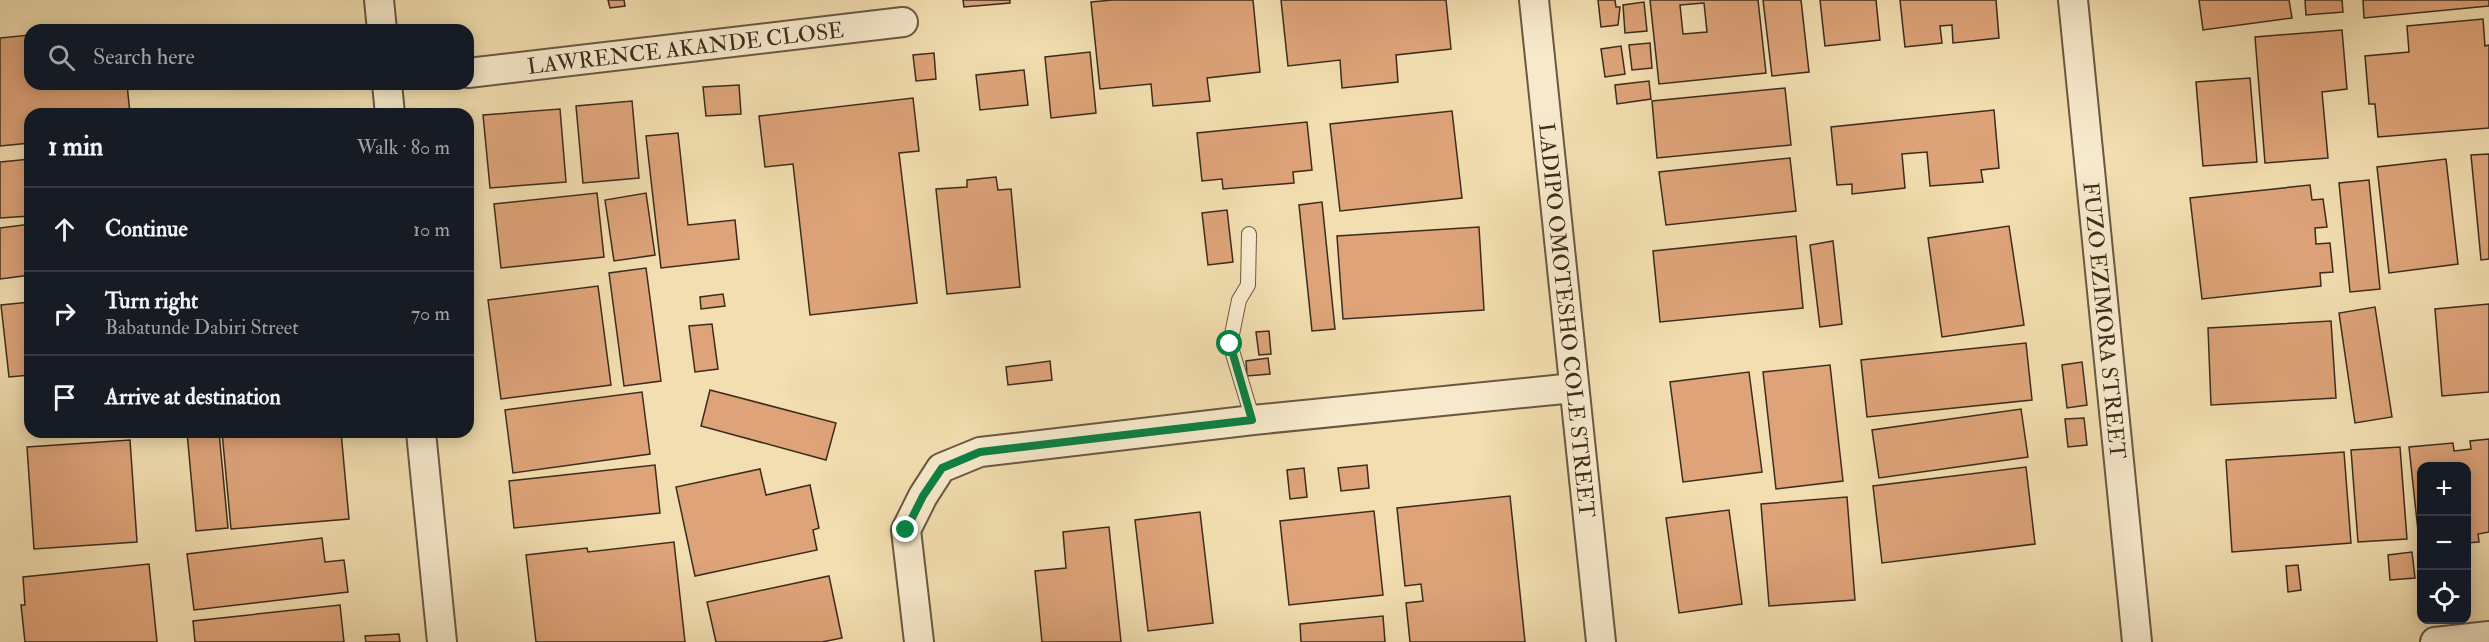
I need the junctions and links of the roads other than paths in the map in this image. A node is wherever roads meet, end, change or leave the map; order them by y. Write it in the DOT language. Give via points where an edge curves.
graph roads {
  1 [pos="379,0"];
  2 [pos="1534,0"];
  3 [pos="2073,0"];
  4 [pos="903,22"];
  5 [pos="381,24"];
  6 [pos="474,72"];
  7 [pos="388,90"];
  8 [pos="389,108"];
  9 [pos="1249,234"];
  10 [pos="1574,388"];
  11 [pos="1252,420"];
  12 [pos="422,438"];
  13 [pos="2489,636"];
  14 [pos="442,642"];
  15 [pos="919,642"];
  16 [pos="1600,642"];
  17 [pos="2137,642"];
  18 [pos="2435,642"];
  1 -- 5 [label="street"];
  2 -- 10 [label="street, LADIPO OMOTESHO COLE STREET"];
  3 -- 17 [label="street, FUZO EZIMORA STREET"];
  4 -- 6 [label="street, LAWRENCE AKANDE CLOSE"];
  7 -- 8 [label="street"];
  9 -- 11 [label="lane" via="1248,285 1239,300 1230,344"];
  10 -- 11 [label="street"];
  10 -- 16 [label="street, LADIPO OMOTESHO COLE STREET"];
  11 -- 15 [label="street" via="980,452 942,468 906,530"];
  12 -- 14 [label="street"];
  13 -- 18 [label="street"];
}
